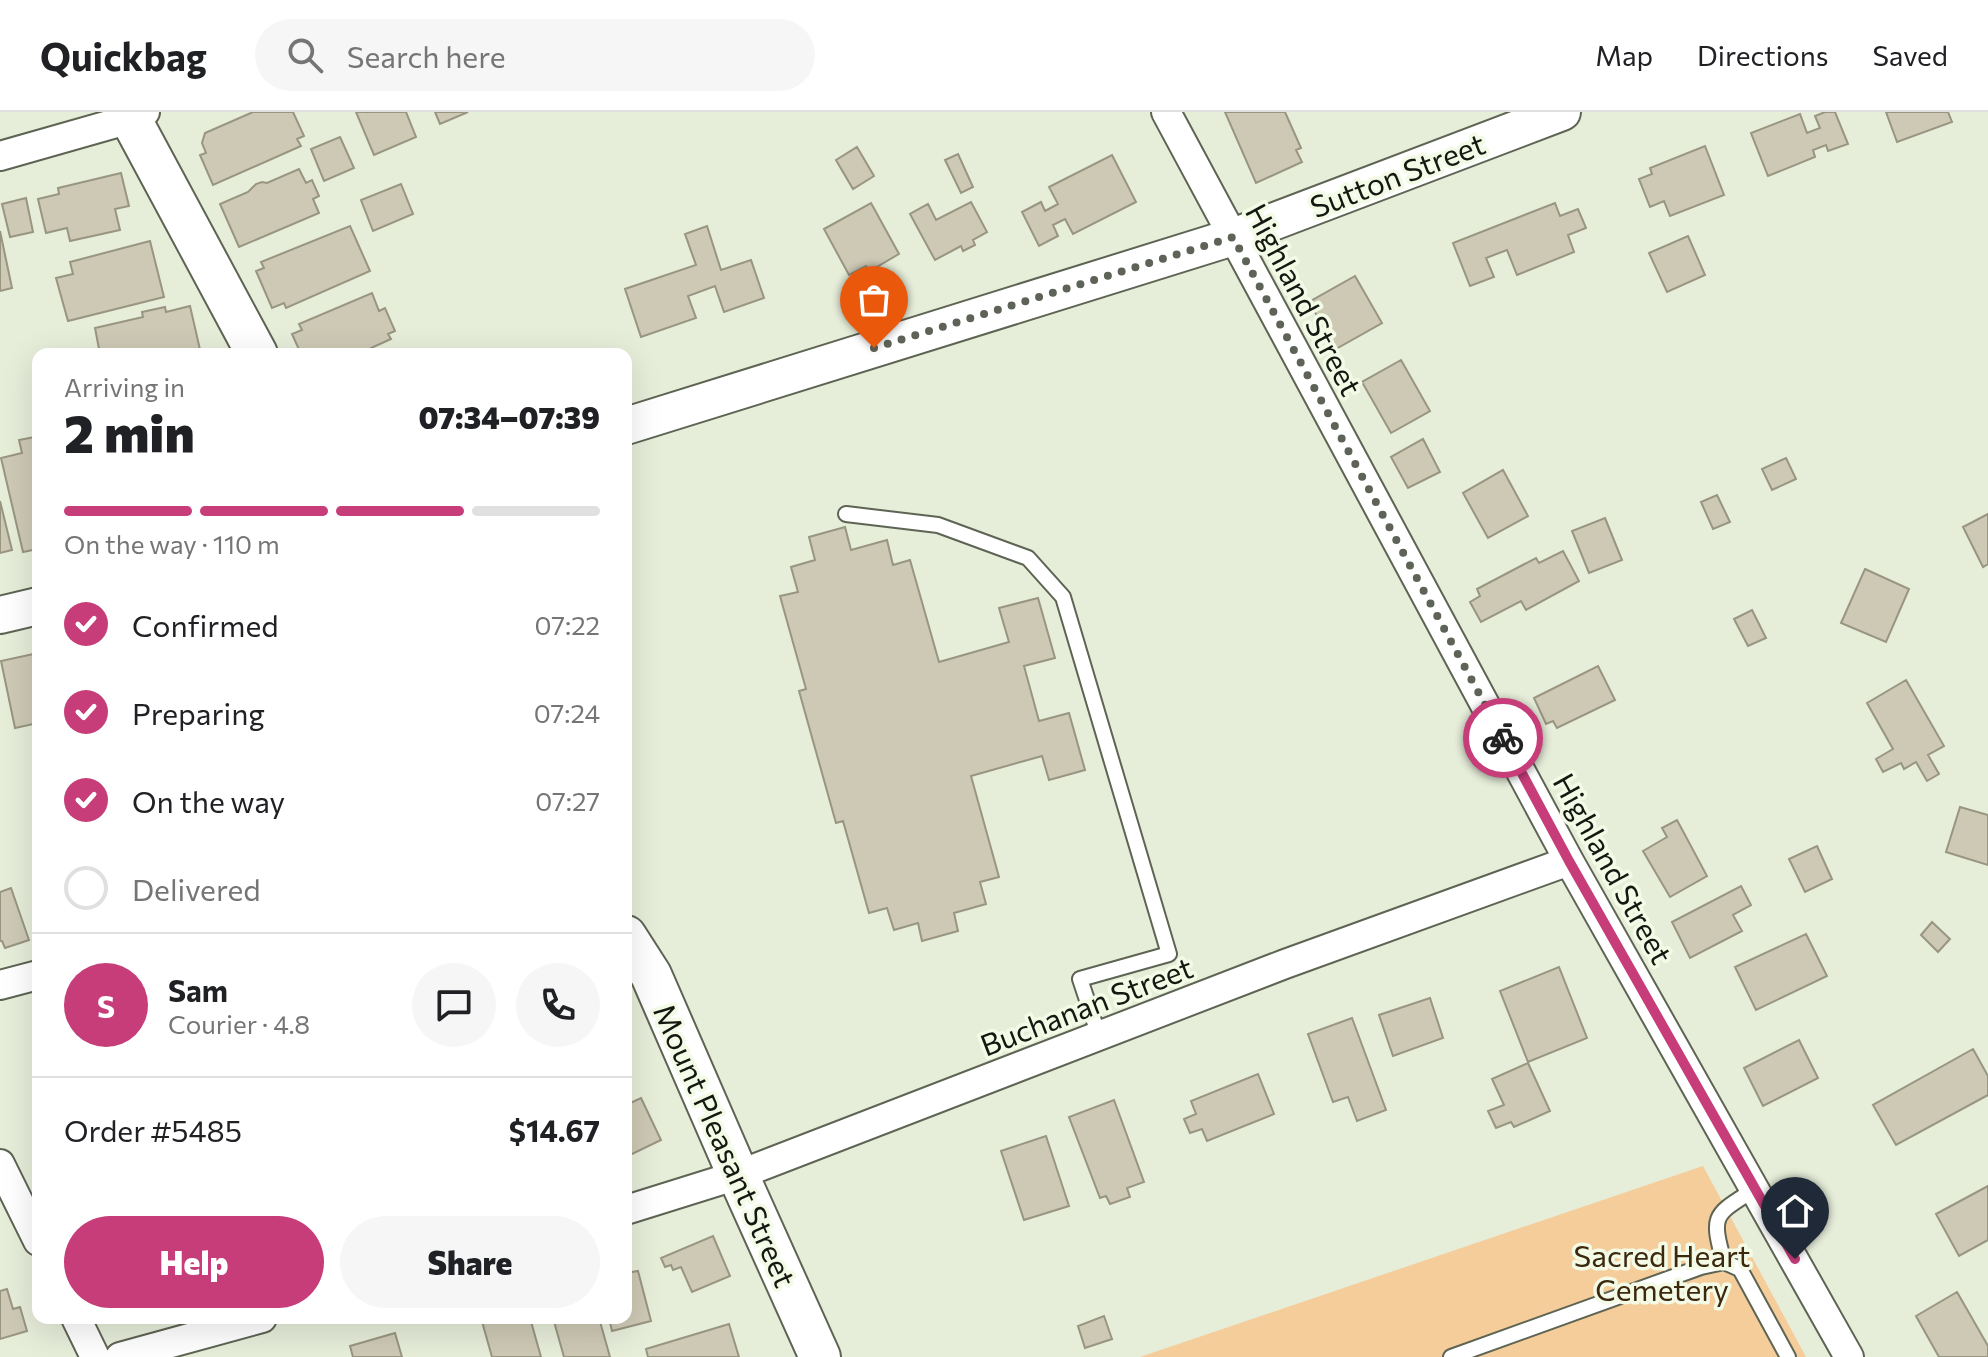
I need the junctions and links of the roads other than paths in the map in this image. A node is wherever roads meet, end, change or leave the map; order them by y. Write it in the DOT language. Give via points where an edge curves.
graph roads {
  1 [pos="1166,112"];
  2 [pos="1562,112"];
  3 [pos="134,114"];
  4 [pos="0,156"];
  5 [pos="1233,237"];
  6 [pos="254,348"];
  7 [pos="632,424"];
  8 [pos="846,514"];
  9 [pos="32,607"];
  10 [pos="0,615"];
  11 [pos="1569,861"];
  12 [pos="632,945"];
  13 [pos="32,977"];
  14 [pos="0,985"];
  15 [pos="1099,1036"];
  16 [pos="0,1164"];
  17 [pos="738,1175"];
  18 [pos="1755,1189"];
  19 [pos="632,1208"];
  20 [pos="32,1229"];
  21 [pos="1724,1262"];
  22 [pos="79,1324"];
  23 [pos="240,1324"];
  24 [pos="95,1357"];
  25 [pos="120,1357"];
  26 [pos="820,1357"];
  27 [pos="1451,1357"];
  28 [pos="1788,1357"];
  29 [pos="1849,1357"];
  1 -- 5 [label="street, Highland Street"];
  2 -- 5 [label="street, Sutton Street"];
  3 -- 4 [label="street"];
  3 -- 6 [label="main road"];
  5 -- 7 [label="street, Sutton Street"];
  5 -- 11 [label="street, Highland Street"];
  8 -- 15 [label="lane" via="938,525 1028,558 1063,597 1169,954 1080,979"];
  9 -- 10 [label="street"];
  11 -- 15 [label="street, Buchanan Street"];
  11 -- 18 [label="street, Highland Street"];
  12 -- 17 [label="main road, Mount Pleasant Street" via="651,975"];
  13 -- 14 [label="street"];
  15 -- 17 [label="street, Buchanan Street"];
  16 -- 20 [label="street"];
  17 -- 19 [label="street, Buchanan Street"];
  17 -- 26 [label="main road, Mount Pleasant Street"];
  18 -- 21 [label="lane" via="1717,1219"];
  18 -- 29 [label="street, Highland Street"];
  21 -- 27 [label="lane"];
  21 -- 28 [label="lane" via="1740,1269"];
  22 -- 24 [label="street"];
  23 -- 25 [label="street"];
}
